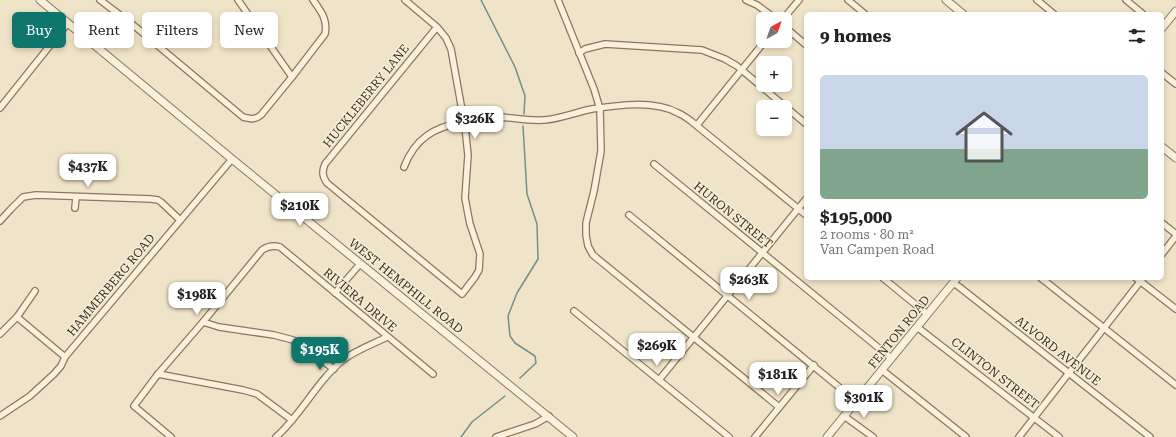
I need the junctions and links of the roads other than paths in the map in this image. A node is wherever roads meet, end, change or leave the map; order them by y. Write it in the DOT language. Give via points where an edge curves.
graph roads {
  1 [pos="40,0"];
  2 [pos="100,0"];
  3 [pos="238,0"];
  4 [pos="313,0"];
  5 [pos="407,0"];
  6 [pos="558,0"];
  7 [pos="746,0"];
  8 [pos="799,0"];
  9 [pos="848,0"];
  10 [pos="946,0"];
  11 [pos="1037,0"];
  12 [pos="1126,0"];
  13 [pos="1176,11"];
  14 [pos="766,12"];
  15 [pos="789,12"];
  16 [pos="863,12"];
  17 [pos="960,12"];
  18 [pos="1052,12"];
  19 [pos="1141,12"];
  20 [pos="68,23"];
  21 [pos="1164,26"];
  22 [pos="437,27"];
  23 [pos="792,33"];
  24 [pos="804,42"];
  25 [pos="759,48"];
  26 [pos="579,53"];
  27 [pos="741,71"];
  28 [pos="1164,75"];
  29 [pos="292,77"];
  30 [pos="1176,84"];
  31 [pos="0,108"];
  32 [pos="600,109"];
  33 [pos="464,122"];
  34 [pos="804,122"];
  35 [pos="697,125"];
  36 [pos="1164,149"];
  37 [pos="1176,158"];
  38 [pos="232,159"];
  39 [pos="654,164"];
  40 [pos="404,167"];
  41 [pos="76,197"];
  42 [pos="804,202"];
  43 [pos="75,208"];
  44 [pos="798,209"];
  45 [pos="804,214"];
  46 [pos="629,215"];
  47 [pos="180,220"];
  48 [pos="0,221"];
  49 [pos="1164,225"];
  50 [pos="1176,235"];
  51 [pos="1164,251"];
  52 [pos="763,253"];
  53 [pos="360,264"];
  54 [pos="885,280"];
  55 [pos="1044,280"];
  56 [pos="1139,280"];
  57 [pos="1141,280"];
  58 [pos="955,281"];
  59 [pos="35,291"];
  60 [pos="335,293"];
  61 [pos="728,295"];
  62 [pos="1176,309"];
  63 [pos="574,311"];
  64 [pos="927,314"];
  65 [pos="17,317"];
  66 [pos="203,322"];
  67 [pos="917,327"];
  68 [pos="1104,328"];
  69 [pos="0,334"];
  70 [pos="387,337"];
  71 [pos="694,338"];
  72 [pos="65,357"];
  73 [pos="891,358"];
  74 [pos="814,365"];
  75 [pos="334,368"];
  76 [pos="882,370"];
  77 [pos="1069,373"];
  78 [pos="158,374"];
  79 [pos="433,374"];
  80 [pos="659,380"];
  81 [pos="1176,385"];
  82 [pos="856,401"];
  83 [pos="779,408"];
  84 [pos="0,416"];
  85 [pos="549,416"];
  86 [pos="844,416"];
  87 [pos="1034,418"];
  88 [pos="292,420"];
  89 [pos="171,437"];
  90 [pos="276,437"];
  91 [pos="496,437"];
  92 [pos="573,437"];
  93 [pos="728,437"];
  94 [pos="755,437"];
  95 [pos="827,437"];
  96 [pos="874,437"];
  97 [pos="966,437"];
  98 [pos="1019,437"];
  99 [pos="1059,437"];
  100 [pos="1150,437"];
  1 -- 20 [label="street, WEST HEMPHILL ROAD"];
  2 -- 29 [label="street" via="244,116 252,119 261,115"];
  3 -- 29 [label="street"];
  4 -- 29 [label="street" via="323,14 325,34"];
  5 -- 22 [label="street"];
  6 -- 26 [label="street"];
  7 -- 14 [label="street"];
  8 -- 15 [label="street"];
  9 -- 16 [label="street"];
  10 -- 17 [label="street"];
  11 -- 18 [label="street"];
  12 -- 19 [label="street"];
  13 -- 21 [label="street"];
  20 -- 31 [label="street"];
  20 -- 38 [label="street, WEST HEMPHILL ROAD"];
  22 -- 33 [label="street" via="451,50"];
  22 -- 33 [label="street, HUCKLEBERRY LANE" via="325,164 322,175 327,183 462,294 479,270 480,254 465,198 468,155"];
  23 -- 24 [label="street"];
  25 -- 27 [label="street"];
  26 -- 27 [label="street" via="605,44 702,50 725,59"];
  26 -- 32 [label="street"];
  27 -- 34 [label="street"];
  27 -- 35 [label="street"];
  28 -- 30 [label="street"];
  32 -- 33 [label="street" via="546,120 498,116"];
  32 -- 35 [label="street" via="641,105 661,107 678,112"];
  32 -- 71 [label="street" via="601,151 586,223 588,246 593,255"];
  33 -- 40 [label="street" via="438,129 427,135 412,149"];
  35 -- 44 [label="street"];
  36 -- 37 [label="street"];
  38 -- 47 [label="street, HAMMERBERG ROAD"];
  38 -- 53 [label="street, WEST HEMPHILL ROAD"];
  39 -- 52 [label="street, HURON STREET"];
  41 -- 43 [label="street"];
  41 -- 47 [label="street" via="158,200"];
  41 -- 48 [label="street" via="23,197"];
  42 -- 44 [label="street"];
  44 -- 45 [label="street"];
  44 -- 52 [label="street"];
  46 -- 61 [label="street"];
  47 -- 72 [label="street, HAMMERBERG ROAD"];
  49 -- 50 [label="street"];
  50 -- 51 [label="street"];
  52 -- 61 [label="street"];
  52 -- 73 [label="street, HURON STREET"];
  53 -- 60 [label="street"];
  53 -- 85 [label="street, WEST HEMPHILL ROAD"];
  54 -- 64 [label="street"];
  55 -- 68 [label="street"];
  56 -- 68 [label="street"];
  57 -- 62 [label="street"];
  58 -- 64 [label="street, FENTON ROAD"];
  58 -- 77 [label="street, ALVORD AVENUE" via="958,286"];
  59 -- 65 [label="street"];
  60 -- 66 [label="street, RIVIERA DRIVE" via="280,247 267,247"];
  60 -- 70 [label="street, RIVIERA DRIVE"];
  61 -- 71 [label="street"];
  61 -- 74 [label="street"];
  63 -- 80 [label="street"];
  64 -- 67 [label="street, FENTON ROAD"];
  65 -- 69 [label="street"];
  65 -- 72 [label="street"];
  66 -- 75 [label="street" via="293,340"];
  66 -- 78 [label="street"];
  67 -- 73 [label="street, FENTON ROAD"];
  67 -- 87 [label="street, CLINTON STREET"];
  68 -- 77 [label="street"];
  68 -- 81 [label="street"];
  70 -- 75 [label="street" via="358,350"];
  70 -- 79 [label="street, RIVIERA DRIVE"];
  71 -- 80 [label="street"];
  71 -- 83 [label="street"];
  72 -- 84 [label="street, HAMMERBERG ROAD" via="54,374 30,396"];
  73 -- 76 [label="street, FENTON ROAD"];
  74 -- 82 [label="street"];
  74 -- 83 [label="street"];
  75 -- 88 [label="street"];
  76 -- 82 [label="street, FENTON ROAD"];
  76 -- 97 [label="street"];
  77 -- 87 [label="street"];
  77 -- 100 [label="street, ALVORD AVENUE"];
  78 -- 88 [label="street" via="257,394"];
  78 -- 89 [label="street" via="134,406"];
  80 -- 93 [label="street"];
  82 -- 86 [label="street, FENTON ROAD"];
  83 -- 94 [label="street"];
  85 -- 91 [label="street" via="535,424"];
  85 -- 92 [label="street, WEST HEMPHILL ROAD"];
  86 -- 95 [label="street, FENTON ROAD"];
  86 -- 96 [label="street"];
  87 -- 98 [label="street"];
  87 -- 99 [label="street, CLINTON STREET"];
  88 -- 90 [label="street"];
}
